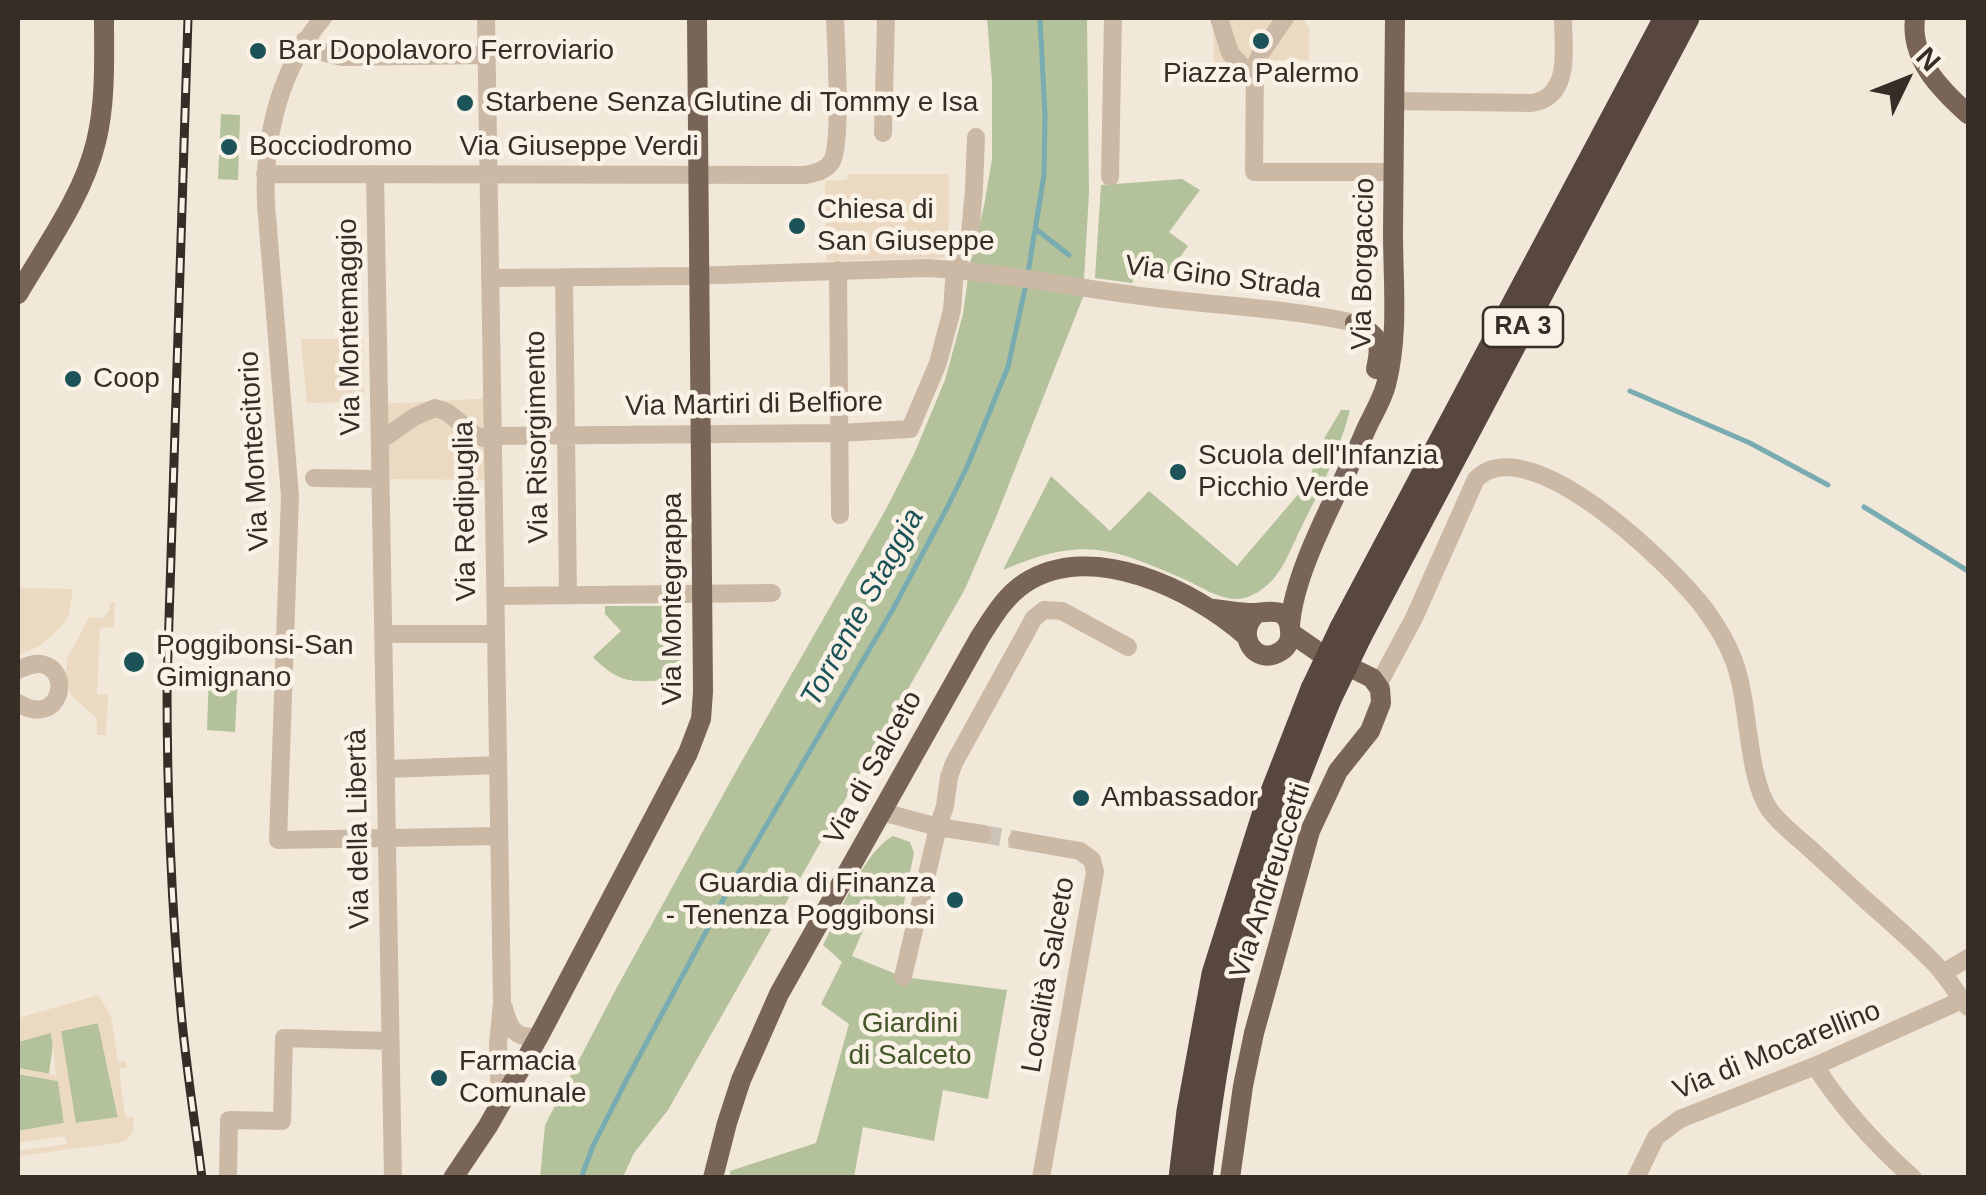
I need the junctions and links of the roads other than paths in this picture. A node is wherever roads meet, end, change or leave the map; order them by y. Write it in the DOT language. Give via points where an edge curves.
graph roads {
  1 [pos="104,18"];
  2 [pos="486,18"];
  3 [pos="698,18"];
  4 [pos="835,18"];
  5 [pos="886,18"];
  6 [pos="1114,18"];
  7 [pos="1219,18"];
  8 [pos="1286,18"];
  9 [pos="1396,18"];
  10 [pos="1564,18"];
  11 [pos="1666,18"];
  12 [pos="1688,18"];
  13 [pos="1915,18"];
  14 [pos="310,26"];
  15 [pos="486,55"];
  16 [pos="1254,79"];
  17 [pos="1394,101"];
  18 [pos="1968,114"];
  19 [pos="883,133"];
  20 [pos="976,137"];
  21 [pos="1393,172"];
  22 [pos="266,174"];
  23 [pos="375,174"];
  24 [pos="488,174"];
  25 [pos="698,175"];
  26 [pos="1110,177"];
  27 [pos="1393,238"];
  28 [pos="838,270"];
  29 [pos="962,270"];
  30 [pos="700,276"];
  31 [pos="564,277"];
  32 [pos="490,278"];
  33 [pos="18,294"];
  34 [pos="1356,324"];
  35 [pos="1365,430"];
  36 [pos="839,433"];
  37 [pos="701,434"];
  38 [pos="566,435"];
  39 [pos="492,438"];
  40 [pos="380,441"];
  41 [pos="314,478"];
  42 [pos="380,479"];
  43 [pos="840,515"];
  44 [pos="1309,554"];
  45 [pos="772,593"];
  46 [pos="702,594"];
  47 [pos="496,596"];
  48 [pos="568,596"];
  49 [pos="1211,609"];
  50 [pos="1260,612"];
  51 [pos="1350,632"];
  52 [pos="383,634"];
  53 [pos="496,634"];
  54 [pos="1289,635"];
  55 [pos="1246,636"];
  56 [pos="1128,647"];
  57 [pos="19,671"];
  58 [pos="1378,684"];
  59 [pos="1321,694"];
  60 [pos="19,702"];
  61 [pos="498,765"];
  62 [pos="386,768"];
  63 [pos="882,812"];
  64 [pos="938,827"];
  65 [pos="983,834"];
  66 [pos="500,836"];
  67 [pos="386,837"];
  68 [pos="1017,840"];
  69 [pos="1968,958"];
  70 [pos="1943,974"];
  71 [pos="904,977"];
  72 [pos="502,1003"];
  73 [pos="1966,1004"];
  74 [pos="539,1036"];
  75 [pos="390,1041"];
  76 [pos="1815,1066"];
  77 [pos="500,1105"];
  78 [pos="714,1176"];
  79 [pos="1912,1177"];
  80 [pos="228,1178"];
  81 [pos="393,1178"];
  82 [pos="453,1178"];
  83 [pos="1041,1178"];
  84 [pos="1181,1178"];
  85 [pos="1200,1178"];
  86 [pos="1230,1178"];
  87 [pos="1636,1178"];
  1 -- 33 [label="main road" via="94,151"];
  2 -- 15 [label="street, Via Redipuglia"];
  3 -- 25 [label="main road, Via Montegrappa"];
  4 -- 25 [label="street, Via Giuseppe Verdi" via="836,138 830,164 805,175"];
  5 -- 19 [label="street"];
  6 -- 26 [label="street"];
  7 -- 16 [label="street" via="1230,53"];
  8 -- 16 [label="street" via="1258,56"];
  9 -- 17 [label="main road, Via Borgaccio"];
  10 -- 17 [label="street" via="1563,69 1550,97 1532,104"];
  11 -- 51 [label="highway, RA 3"];
  12 -- 51 [label="highway, RA 3"];
  13 -- 18 [label="main road" via="1924,64"];
  14 -- 15 [label="street" via="322,52 342,56"];
  14 -- 22 [label="street, Via Montecitorio" via="278,106"];
  15 -- 24 [label="street, Via Redipuglia"];
  16 -- 21 [label="street" via="1254,172"];
  17 -- 21 [label="main road, Via Borgaccio"];
  20 -- 29 [label="street"];
  21 -- 27 [label="main road, Via Borgaccio"];
  22 -- 23 [label="street, Via Giuseppe Verdi"];
  22 -- 67 [label="street, Via Montecitorio" via="290,486 278,840"];
  23 -- 24 [label="street, Via Giuseppe Verdi"];
  23 -- 40 [label="street, Via Montemaggio"];
  24 -- 25 [label="street, Via Giuseppe Verdi"];
  24 -- 32 [label="street, Via Redipuglia"];
  25 -- 30 [label="main road, Via Montegrappa"];
  27 -- 34 [label="main road" via="1383,310"];
  27 -- 35 [label="main road, Via Borgaccio" via="1392,356 1382,399"];
  28 -- 29 [label="street, Via Gino Strada"];
  28 -- 30 [label="street, Via Gino Strada"];
  28 -- 36 [label="street"];
  29 -- 34 [label="street, Via Gino Strada"];
  29 -- 36 [label="street, Via Martiri di Belfiore" via="933,377 910,429"];
  30 -- 31 [label="street, Via Gino Strada"];
  30 -- 37 [label="main road, Via Montegrappa"];
  31 -- 32 [label="street, Via Gino Strada"];
  31 -- 38 [label="street, Via Risorgimento"];
  32 -- 39 [label="street, Via Redipuglia"];
  34 -- 35 [label="main road" via="1380,346"];
  35 -- 44 [label="main road, Via Borgaccio"];
  36 -- 37 [label="street, Via Martiri di Belfiore"];
  36 -- 43 [label="street"];
  37 -- 38 [label="street, Via Martiri di Belfiore"];
  37 -- 46 [label="main road, Via Montegrappa"];
  38 -- 39 [label="street, Via Martiri di Belfiore"];
  38 -- 48 [label="street, Via Risorgimento"];
  39 -- 40 [label="street" via="475,435 434,408"];
  39 -- 47 [label="street, Via Redipuglia"];
  40 -- 42 [label="street, Via Montemaggio"];
  41 -- 42 [label="street"];
  42 -- 52 [label="street, Via della Libertà"];
  44 -- 50 [label="main road, Via Borgaccio"];
  44 -- 54 [label="main road, Via Borgaccio"];
  45 -- 46 [label="street"];
  46 -- 48 [label="street"];
  46 -- 74 [label="main road, Via Montegrappa" via="696,736"];
  47 -- 48 [label="street"];
  47 -- 53 [label="street, Via Redipuglia"];
  49 -- 50 [label="main road, Via di Salceto"];
  49 -- 55 [label="main road, Via di Salceto"];
  49 -- 63 [label="main road, Via di Salceto" via="1110,568 1062,568 1023,584 994,615"];
  50 -- 54 [label="main road" via="1282,615"];
  50 -- 55 [label="main road"];
  51 -- 59 [label="highway, RA 3, bridge"];
  52 -- 53 [label="street"];
  52 -- 62 [label="street, Via della Libertà"];
  53 -- 61 [label="street, Via Redipuglia"];
  54 -- 55 [label="main road" via="1279,653 1265,655"];
  54 -- 58 [label="main road"];
  56 -- 64 [label="street" via="1062,611 1037,614 954,763"];
  57 -- 60 [label="street" via="49,667 60,686 46,708"];
  58 -- 70 [label="street" via="1476,479 1501,467 1561,484 1622,528 1705,609 1735,664 1767,804"];
  58 -- 86 [label="main road, Via Andreuccetti" via="1375,723 1338,771 1306,842 1251,1044"];
  59 -- 84 [label="highway, RA 3" via="1274,787 1214,974"];
  59 -- 85 [label="highway, RA 3" via="1233,978"];
  61 -- 62 [label="street"];
  61 -- 66 [label="street, Via Redipuglia"];
  62 -- 67 [label="street, Via della Libertà"];
  63 -- 64 [label="street"];
  63 -- 78 [label="main road, Via di Salceto" via="767,1020"];
  64 -- 65 [label="street"];
  64 -- 71 [label="street"];
  66 -- 67 [label="street, Via Montecitorio"];
  66 -- 72 [label="street, Via Redipuglia"];
  67 -- 75 [label="street, Via della Libertà"];
  68 -- 83 [label="street, Località Salceto" via="1080,850 1095,872"];
  69 -- 70 [label="street"];
  70 -- 73 [label="street"];
  72 -- 74 [label="street" via="512,1031"];
  72 -- 77 [label="street, Via Redipuglia"];
  73 -- 76 [label="street, Via di Mocarellino"];
  74 -- 77 [label="main road, Via Montegrappa"];
  75 -- 80 [label="street" via="284,1038 282,1121 229,1120"];
  75 -- 81 [label="street, Via della Libertà"];
  76 -- 79 [label="street"];
  76 -- 87 [label="street, Via di Mocarellino" via="1669,1125"];
  77 -- 82 [label="main road, Via Montegrappa"];
}
